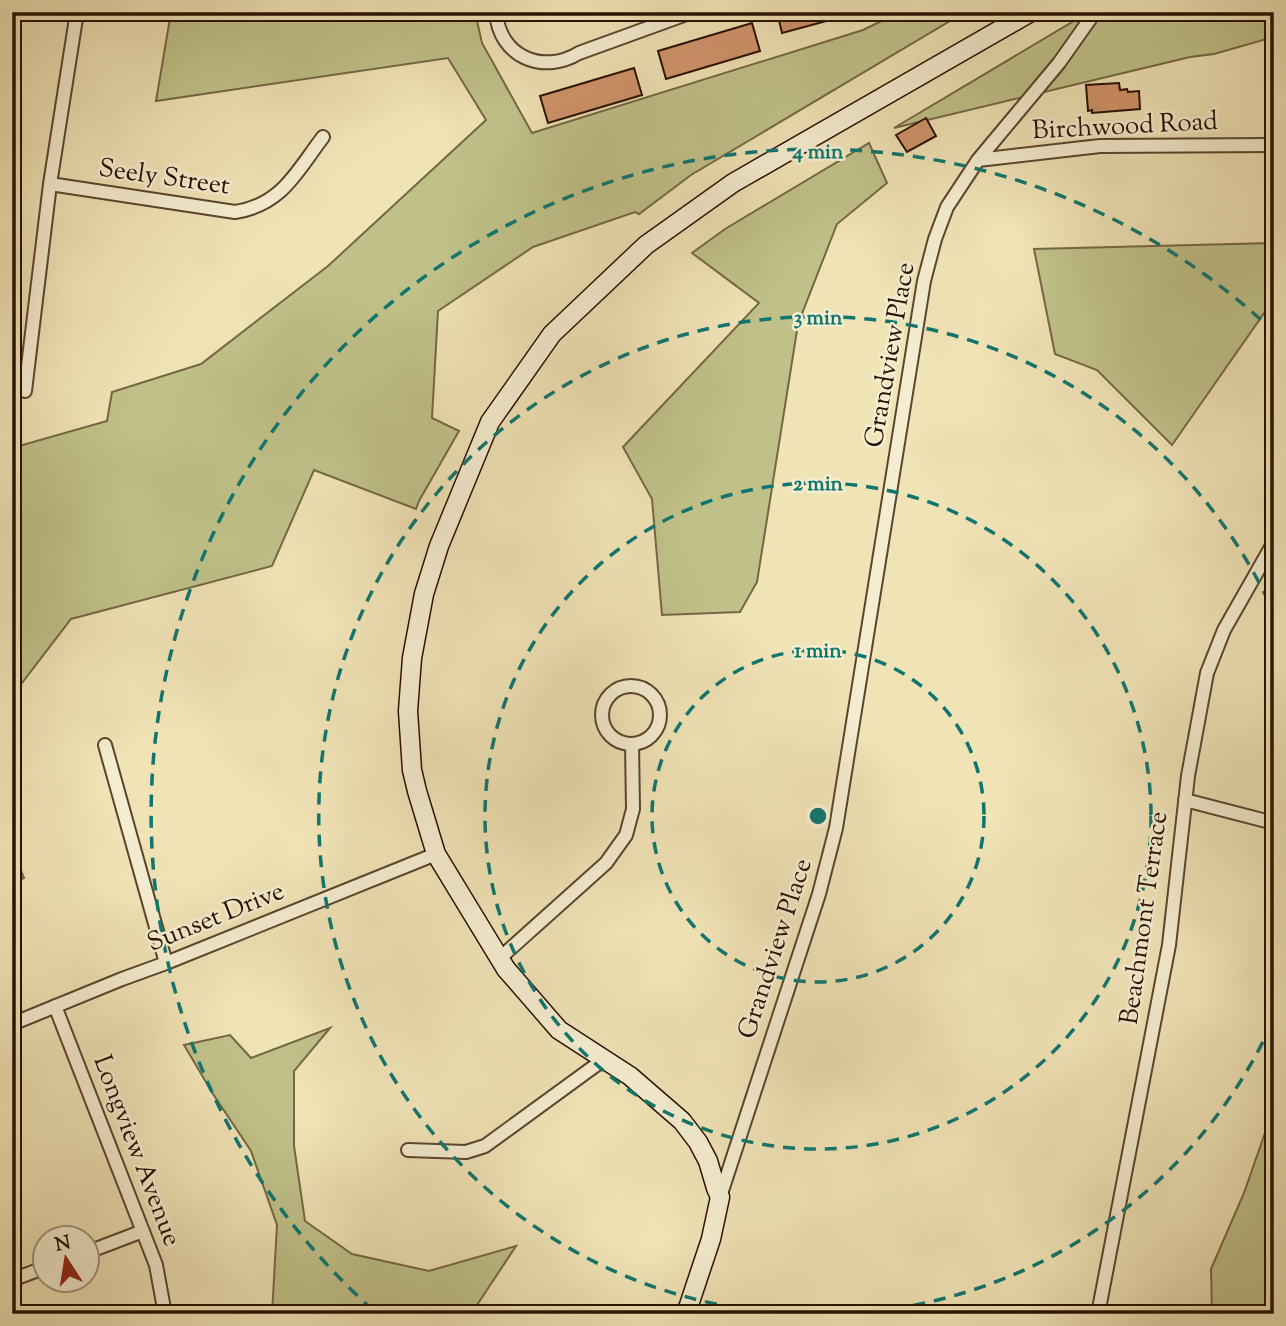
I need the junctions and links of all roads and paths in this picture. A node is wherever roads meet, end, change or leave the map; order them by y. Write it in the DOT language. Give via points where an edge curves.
graph roads {
  1 [pos="77,12"];
  2 [pos="496,12"];
  3 [pos="692,12"];
  4 [pos="1031,12"];
  5 [pos="1095,12"];
  6 [pos="323,137"];
  7 [pos="1274,145"];
  8 [pos="978,160"];
  9 [pos="50,184"];
  10 [pos="25,391"];
  11 [pos="1274,542"];
  12 [pos="632,744"];
  13 [pos="105,745"];
  14 [pos="1185,800"];
  15 [pos="1274,823"];
  16 [pos="436,854"];
  17 [pos="499,958"];
  18 [pos="166,963"];
  19 [pos="55,1006"];
  20 [pos="12,1024"];
  21 [pos="603,1060"];
  22 [pos="408,1150"];
  23 [pos="720,1197"];
  24 [pos="143,1231"];
  25 [pos="102,1247"];
  26 [pos="32,1273"];
  27 [pos="12,1280"];
  28 [pos="165,1314"];
  29 [pos="686,1314"];
  30 [pos="1098,1314"];
  1 -- 9 [label="street"];
  2 -- 3 [label="street" via="510,46 527,59 554,63"];
  4 -- 16 [label="main road" via="733,183 646,245 552,334 491,422 424,594 408,711 412,770"];
  5 -- 8 [label="street, Grandview Place"];
  6 -- 9 [label="street, Seely Street" via="285,189 263,204 236,212"];
  7 -- 8 [label="street, Birchwood Road" via="1100,146"];
  8 -- 23 [label="street, Grandview Place" via="947,207 924,281 836,828 819,894"];
  9 -- 10 [label="street"];
  11 -- 14 [label="street, Beachmont Terrace" via="1224,630 1207,673"];
  12 -- 12 [label="street" via="651,737 660,721 657,701 635,686 614,691 602,715 614,739"];
  12 -- 17 [label="street" via="633,809 626,835 606,863"];
  13 -- 18 [label="street"];
  14 -- 15 [label="street"];
  14 -- 30 [label="street, Beachmont Terrace" via="1169,945"];
  16 -- 17 [label="main road"];
  16 -- 18 [label="street, Sunset Drive"];
  17 -- 21 [label="main road" via="559,1030"];
  18 -- 19 [label="street, Sunset Drive"];
  19 -- 20 [label="street, Sunset Drive"];
  19 -- 24 [label="street, Longview Avenue"];
  21 -- 22 [label="street" via="485,1146 466,1152"];
  21 -- 23 [label="main road" via="630,1076 682,1121 708,1161"];
  23 -- 29 [label="main road"];
  24 -- 25 [label="street"];
  24 -- 28 [label="street, Longview Avenue" via="156,1265"];
  26 -- 27 [label="street"];
}
